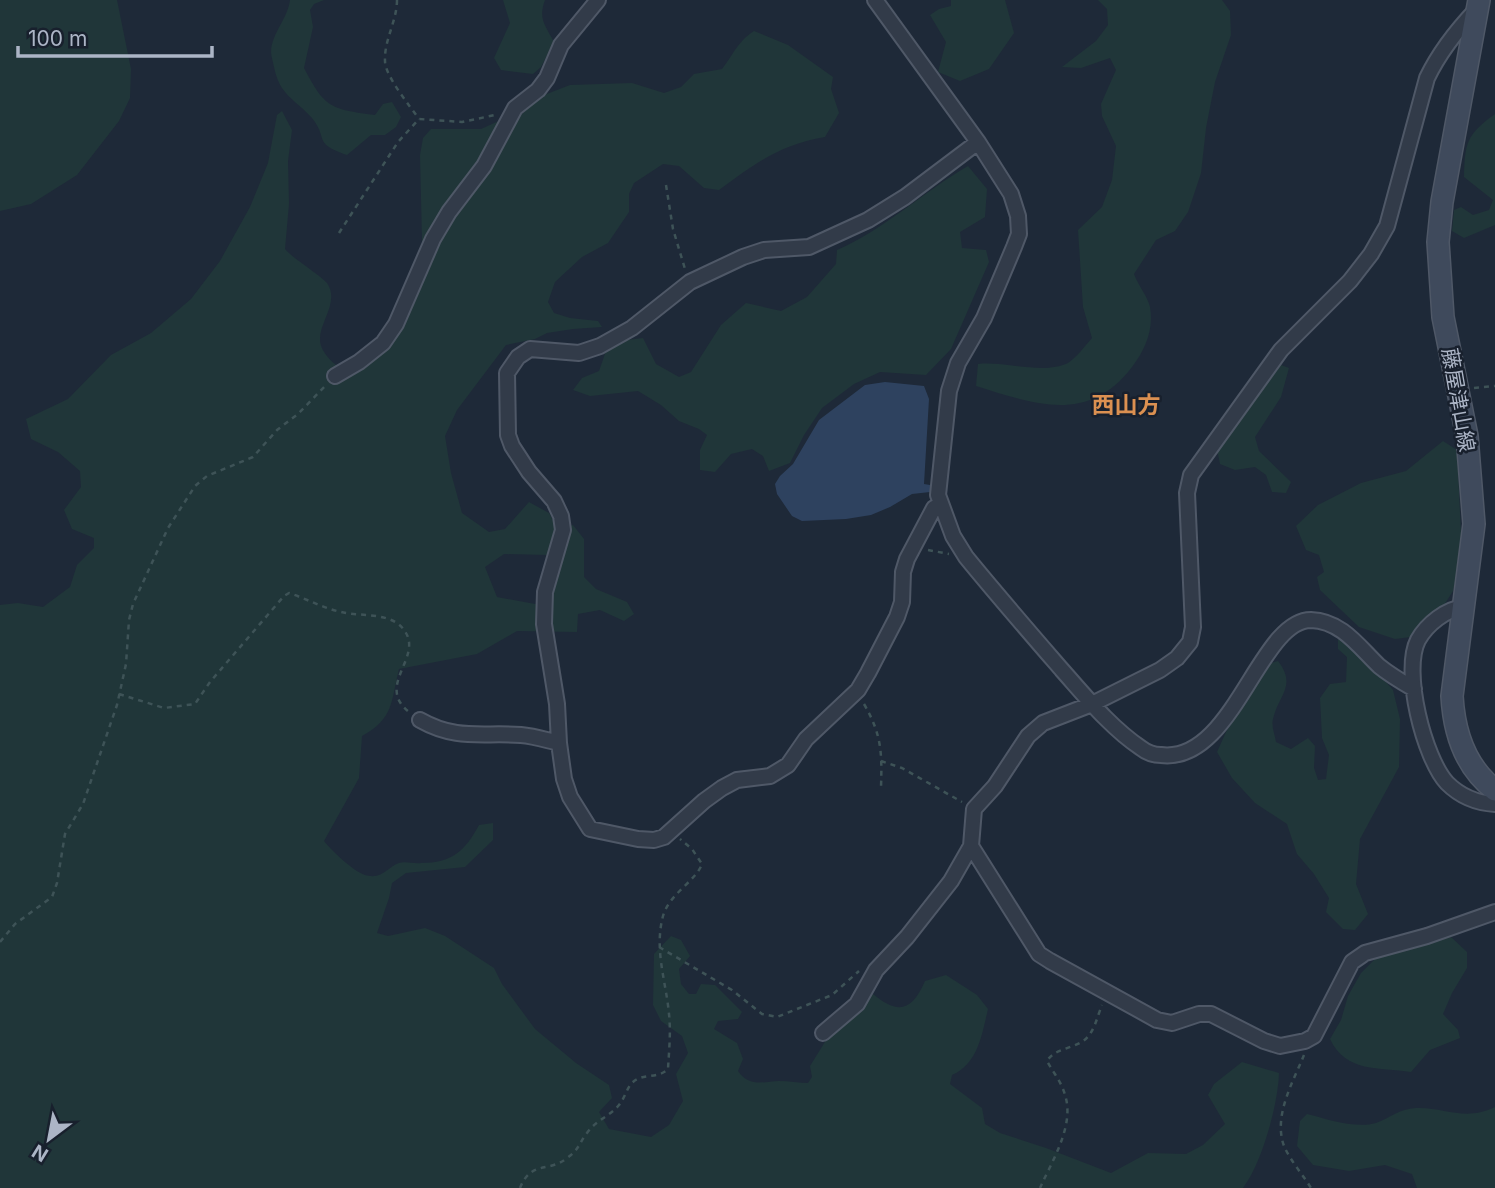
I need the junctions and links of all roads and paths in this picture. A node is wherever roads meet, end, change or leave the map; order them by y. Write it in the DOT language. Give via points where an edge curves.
graph roads {
  1 [pos="397,0"];
  2 [pos="598,0"];
  3 [pos="875,0"];
  4 [pos="1479,4"];
  5 [pos="515,108"];
  6 [pos="419,118"];
  7 [pos="978,142"];
  8 [pos="666,185"];
  9 [pos="339,233"];
  10 [pos="690,282"];
  11 [pos="335,376"];
  12 [pos="1495,386"];
  13 [pos="1457,390"];
  14 [pos="939,494"];
  15 [pos="913,547"];
  16 [pos="966,557"];
  17 [pos="1464,607"];
  18 [pos="858,690"];
  19 [pos="1414,690"];
  20 [pos="119,694"];
  21 [pos="1092,704"];
  22 [pos="420,720"];
  23 [pos="559,743"];
  24 [pos="881,761"];
  25 [pos="881,788"];
  26 [pos="1495,790"];
  27 [pos="1495,804"];
  28 [pos="974,809"];
  29 [pos="672,832"];
  30 [pos="971,846"];
  31 [pos="1495,912"];
  32 [pos="0,942"];
  33 [pos="659,947"];
  34 [pos="888,956"];
  35 [pos="1106,992"];
  36 [pos="823,1033"];
  37 [pos="1306,1041"];
  38 [pos="520,1188"];
  39 [pos="1040,1188"];
  40 [pos="1311,1188"];
  1 -- 6 [label="path" via="384,59 386,70"];
  2 -- 5 [label="street" via="561,45 538,90"];
  3 -- 7 [label="street"];
  4 -- 13 [label="main road, 藤屋津山線" via="1438,242 1443,317"];
  4 -- 21 [label="street" via="1438,55 1427,78 1387,226 1371,254 1282,350 1191,475 1187,493 1190,642 1160,670"];
  5 -- 6 [label="path" via="462,122"];
  5 -- 11 [label="street" via="484,166 433,239 396,324 383,343"];
  6 -- 9 [label="path"];
  7 -- 10 [label="street" via="868,220 809,247 764,250 743,257"];
  7 -- 14 [label="street" via="1011,194 1018,234 949,391"];
  8 -- 10 [label="path" via="673,229"];
  10 -- 23 [label="street" via="640,322 600,346 579,353 530,349 507,373 508,435 529,472 554,501 564,530 545,592"];
  11 -- 20 [label="path" via="253,457 207,476 195,486 168,528 133,604"];
  12 -- 13 [label="path"];
  13 -- 17 [label="main road, 藤屋津山線" via="1467,436 1473,512"];
  14 -- 15 [label="street"];
  14 -- 16 [label="street" via="953,536"];
  15 -- 16 [label="path"];
  15 -- 18 [label="street" via="903,572 897,617"];
  16 -- 21 [label="street"];
  17 -- 19 [label="street" via="1441,614 1418,640 1413,658"];
  17 -- 26 [label="main road, 藤屋津山線" via="1453,719 1460,746"];
  18 -- 24 [label="path" via="877,727"];
  18 -- 29 [label="street" via="806,739 781,771 729,784"];
  19 -- 21 [label="street" via="1379,665 1354,638 1312,620 1301,621 1277,641 1215,732 1197,746 1171,756 1143,750"];
  19 -- 27 [label="street" via="1421,731 1447,782 1464,796"];
  20 -- 22 [label="path" via="164,708 195,704 289,593 400,626 409,646 397,697 402,707"];
  20 -- 32 [label="path" via="83,803 65,834 52,897"];
  21 -- 28 [label="street" via="1043,723 1028,736"];
  22 -- 23 [label="street" via="445,732 469,736 518,735"];
  23 -- 29 [label="street" via="570,797 590,829 654,840"];
  24 -- 25 [label="path"];
  24 -- 28 [label="path"];
  28 -- 30 [label="street"];
  29 -- 33 [label="path" via="702,864 664,913"];
  30 -- 34 [label="street" via="951,881"];
  30 -- 35 [label="street" via="1039,954"];
  31 -- 37 [label="street" via="1365,953 1352,962 1320,1026"];
  33 -- 34 [label="path" via="732,990 762,1014 777,1017 832,995 875,958"];
  33 -- 38 [label="path" via="670,1017 668,1069 631,1083 622,1102 587,1133 580,1147 565,1161 525,1176"];
  34 -- 36 [label="street" via="857,1004"];
  35 -- 37 [label="street" via="1157,1020 1172,1023 1211,1014 1272,1044"];
  35 -- 39 [label="path" via="1090,1034 1047,1061 1068,1108 1066,1125"];
  37 -- 40 [label="path" via="1281,1129 1285,1147"];
}
